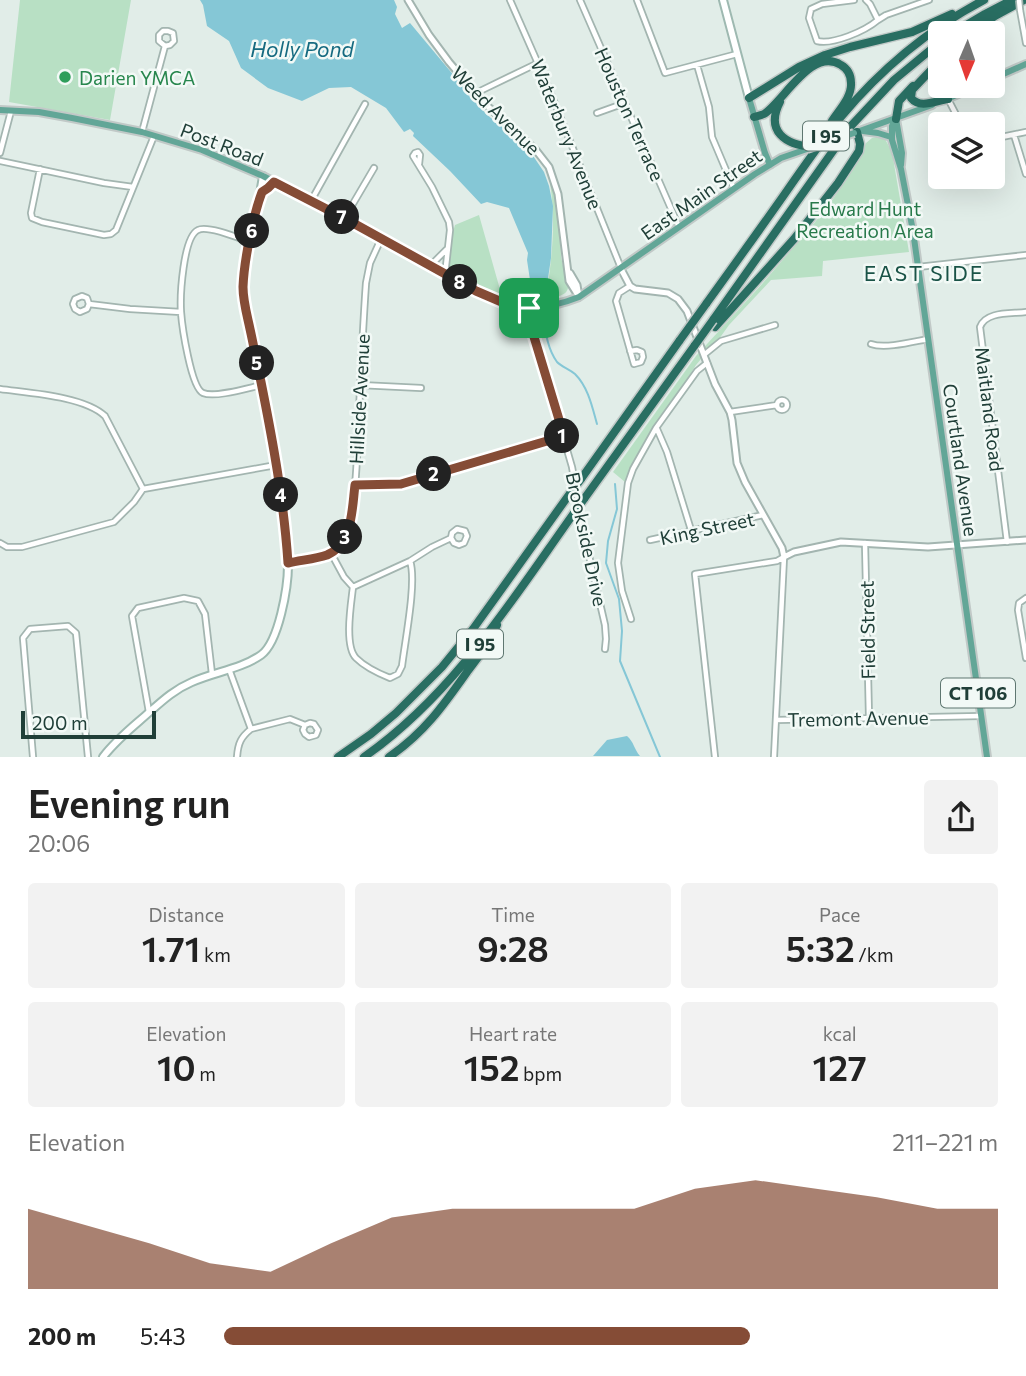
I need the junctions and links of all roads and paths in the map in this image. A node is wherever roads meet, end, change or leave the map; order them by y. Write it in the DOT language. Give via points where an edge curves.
graph roads {
  1 [pos="408,0"];
  2 [pos="510,0"];
  3 [pos="580,0"];
  4 [pos="637,0"];
  5 [pos="723,0"];
  6 [pos="853,0"];
  7 [pos="866,0"];
  8 [pos="929,0"];
  9 [pos="1012,0"];
  10 [pos="1021,0"];
  11 [pos="982,1"];
  12 [pos="878,20"];
  13 [pos="972,21"];
  14 [pos="988,21"];
  15 [pos="1026,43"];
  16 [pos="165,46"];
  17 [pos="928,52"];
  18 [pos="737,54"];
  19 [pos="538,63"];
  20 [pos="1026,64"];
  21 [pos="697,65"];
  22 [pos="928,72"];
  23 [pos="928,73"];
  24 [pos="1005,73"];
  25 [pos="792,85"];
  26 [pos="475,93"];
  27 [pos="748,97"];
  28 [pos="948,99"];
  29 [pos="625,103"];
  30 [pos="365,104"];
  31 [pos="0,110"];
  32 [pos="11,110"];
  33 [pos="955,112"];
  34 [pos="597,113"];
  35 [pos="754,117"];
  36 [pos="896,119"];
  37 [pos="142,132"];
  38 [pos="857,132"];
  39 [pos="1026,132"];
  40 [pos="154,135"];
  41 [pos="1014,135"];
  42 [pos="1005,136"];
  43 [pos="891,137"];
  44 [pos="810,148"];
  45 [pos="0,153"];
  46 [pos="899,156"];
  47 [pos="0,161"];
  48 [pos="419,164"];
  49 [pos="770,165"];
  50 [pos="374,168"];
  51 [pos="40,169"];
  52 [pos="1026,174"];
  53 [pos="263,176"];
  54 [pos="274,182"];
  55 [pos="133,187"];
  56 [pos="734,190"];
  57 [pos="262,192"];
  58 [pos="311,201"];
  59 [pos="778,203"];
  60 [pos="344,219"];
  61 [pos="680,228"];
  62 [pos="381,239"];
  63 [pos="250,242"];
  64 [pos="448,248"];
  65 [pos="1026,255"];
  66 [pos="918,267"];
  67 [pos="432,268"];
  68 [pos="621,269"];
  69 [pos="445,275"];
  70 [pos="630,286"];
  71 [pos="579,297"];
  72 [pos="89,304"];
  73 [pos="531,308"];
  74 [pos="181,312"];
  75 [pos="1026,312"];
  76 [pos="714,324"];
  77 [pos="775,325"];
  78 [pos="928,339"];
  79 [pos="871,344"];
  80 [pos="630,351"];
  81 [pos="705,354"];
  82 [pos="707,363"];
  83 [pos="262,385"];
  84 [pos="360,385"];
  85 [pos="421,388"];
  86 [pos="0,389"];
  87 [pos="777,405"];
  88 [pos="730,412"];
  89 [pos="656,428"];
  90 [pos="564,436"];
  91 [pos="276,465"];
  92 [pos="355,485"];
  93 [pos="143,489"];
  94 [pos="763,516"];
  95 [pos="691,530"];
  96 [pos="451,538"];
  97 [pos="650,540"];
  98 [pos="1026,541"];
  99 [pos="1007,542"];
  100 [pos="0,543"];
  101 [pos="865,543"];
  102 [pos="957,546"];
  103 [pos="331,553"];
  104 [pos="784,557"];
  105 [pos="410,561"];
  106 [pos="288,563"];
  107 [pos="353,587"];
  108 [pos="1026,598"];
  109 [pos="500,617"];
  110 [pos="631,619"];
  111 [pos="605,649"];
  112 [pos="1026,658"];
  113 [pos="229,668"];
  114 [pos="212,674"];
  115 [pos="149,712"];
  116 [pos="981,716"];
  117 [pos="869,717"];
  118 [pos="776,720"];
  119 [pos="305,725"];
  120 [pos="251,729"];
  121 [pos="33,757"];
  122 [pos="88,757"];
  123 [pos="103,757"];
  124 [pos="237,757"];
  125 [pos="338,757"];
  126 [pos="364,757"];
  127 [pos="388,757"];
  128 [pos="715,757"];
  129 [pos="774,757"];
  130 [pos="987,757"];
  1 -- 26 [label="street, Weed Avenue" via="429,36"];
  2 -- 19 [label="street, Waterbury Avenue"];
  3 -- 29 [label="street, Houston Terrace"];
  4 -- 21 [label="street" via="665,73"];
  5 -- 18 [label="main road"];
  6 -- 12 [label="street" via="811,9 809,18 817,41 825,43 861,31"];
  7 -- 12 [label="street"];
  8 -- 12 [label="street"];
  9 -- 13 [label="highway"];
  10 -- 14 [label="highway"];
  10 -- 15 [label="street, bridge"];
  11 -- 27 [label="highway" via="912,32 817,59"];
  11 -- 59 [label="highway, I 95" via="925,37 875,80 831,130"];
  16 -- 37 [label="street"];
  17 -- 76 [label="highway, I 95" via="894,79 850,127"];
  18 -- 21 [label="street"];
  18 -- 27 [label="main road"];
  19 -- 26 [label="street"];
  19 -- 68 [label="street, Waterbury Avenue"];
  20 -- 24 [label="main road"];
  21 -- 56 [label="street" via="711,133"];
  22 -- 36 [label="highway" via="901,97"];
  23 -- 28 [label="highway" via="912,90 914,102"];
  25 -- 35 [label="highway" via="765,113"];
  25 -- 44 [label="highway" via="776,110 776,128 789,142"];
  25 -- 59 [label="highway" via="828,61 842,66 851,80 847,98"];
  26 -- 71 [label="street, Weed Avenue" via="536,149 549,167 558,194 569,281"];
  27 -- 35 [label="main road"];
  28 -- 33 [label="street"];
  28 -- 36 [label="main road, East Main Street"];
  29 -- 34 [label="street"];
  29 -- 61 [label="street, Houston Terrace"];
  30 -- 58 [label="street"];
  31 -- 32 [label="main road, Post Road"];
  32 -- 37 [label="main road, Post Road"];
  32 -- 45 [label="street"];
  35 -- 49 [label="main road"];
  36 -- 38 [label="main road, East Main Street"];
  36 -- 43 [label="main road"];
  36 -- 46 [label="main road, Courtland Avenue / CT 106"];
  37 -- 40 [label="main road, Post Road"];
  38 -- 43 [label="main road"];
  38 -- 44 [label="main road, East Main Street, bridge"];
  38 -- 76 [label="highway" via="859,150 846,172 794,239"];
  39 -- 41 [label="street"];
  40 -- 53 [label="main road, Post Road"];
  40 -- 55 [label="street"];
  41 -- 42 [label="street"];
  41 -- 52 [label="street"];
  43 -- 46 [label="main road, Courtland Avenue / CT 106"];
  44 -- 49 [label="main road, East Main Street"];
  46 -- 66 [label="main road, Courtland Avenue / CT 106"];
  47 -- 51 [label="street"];
  48 -- 64 [label="street" via="449,222"];
  49 -- 56 [label="main road, East Main Street"];
  50 -- 60 [label="street"];
  51 -- 55 [label="street"];
  51 -- 55 [label="street" via="32,218 104,235 116,230"];
  53 -- 54 [label="main road, Post Road"];
  53 -- 57 [label="main road"];
  54 -- 57 [label="main road"];
  54 -- 58 [label="main road, Post Road"];
  56 -- 61 [label="main road, East Main Street"];
  57 -- 63 [label="main road"];
  58 -- 60 [label="main road, Post Road"];
  59 -- 125 [label="highway, I 95, bridge" via="448,661 396,713"];
  60 -- 62 [label="main road, Post Road"];
  61 -- 68 [label="main road, East Main Street"];
  62 -- 67 [label="main road, Post Road"];
  62 -- 84 [label="street, Hillside Avenue" via="366,282"];
  63 -- 74 [label="street" via="204,228 195,232 187,252"];
  63 -- 83 [label="main road" via="244,303"];
  64 -- 67 [label="street"];
  64 -- 69 [label="street"];
  65 -- 66 [label="street"];
  66 -- 78 [label="main road, Courtland Avenue / CT 106"];
  67 -- 69 [label="main road, Post Road"];
  68 -- 70 [label="street"];
  68 -- 71 [label="main road, East Main Street"];
  69 -- 73 [label="main road, Post Road" via="493,300"];
  70 -- 80 [label="street" via="615,299"];
  70 -- 81 [label="street" via="678,299"];
  71 -- 73 [label="main road, East Main Street"];
  72 -- 74 [label="street"];
  73 -- 90 [label="street, Brookside Drive" via="528,317"];
  74 -- 83 [label="street" via="200,391 218,394"];
  75 -- 99 [label="street, Maitland Road" via="989,316 980,327"];
  76 -- 109 [label="highway, I 95, bridge" via="692,348"];
  77 -- 81 [label="street" via="721,341"];
  78 -- 79 [label="street"];
  78 -- 102 [label="main road, Courtland Avenue / CT 106"];
  81 -- 82 [label="street"];
  82 -- 88 [label="street"];
  82 -- 89 [label="street, Brookside Drive"];
  83 -- 91 [label="main road"];
  84 -- 85 [label="street"];
  84 -- 92 [label="street, Hillside Avenue"];
  86 -- 93 [label="street" via="73,400 101,412"];
  87 -- 88 [label="street"];
  88 -- 94 [label="street" via="737,463"];
  89 -- 95 [label="street"];
  89 -- 110 [label="street, Brookside Drive" via="628,482 618,563"];
  90 -- 92 [label="street" via="401,484"];
  90 -- 111 [label="street, Brookside Drive" via="605,625"];
  91 -- 93 [label="street"];
  91 -- 106 [label="main road"];
  92 -- 103 [label="street, Hillside Avenue" via="350,527"];
  93 -- 100 [label="street" via="114,522 22,547"];
  94 -- 95 [label="street, King Street"];
  94 -- 104 [label="street"];
  95 -- 97 [label="street, King Street"];
  96 -- 105 [label="street"];
  98 -- 99 [label="street"];
  99 -- 102 [label="street"];
  101 -- 102 [label="street"];
  101 -- 104 [label="street" via="837,542"];
  101 -- 117 [label="street, Field Street"];
  102 -- 116 [label="main road, Courtland Avenue / CT 106"];
  103 -- 106 [label="street"];
  103 -- 107 [label="street"];
  104 -- 118 [label="street"];
  104 -- 128 [label="street" via="695,574"];
  105 -- 107 [label="street"];
  105 -- 107 [label="street" via="412,585 402,666 390,678 355,657 350,646"];
  106 -- 113 [label="main road" via="283,605 269,647"];
  108 -- 112 [label="street" via="1018,610"];
  109 -- 126 [label="highway, I 95" via="433,699"];
  109 -- 127 [label="highway" via="492,639 444,704 424,728"];
  113 -- 114 [label="main road"];
  113 -- 120 [label="street"];
  114 -- 115 [label="main road" via="179,688"];
  114 -- 115 [label="street" via="205,614 198,601 184,598 138,608 132,616"];
  115 -- 123 [label="main road"];
  116 -- 117 [label="street, Tremont Avenue"];
  116 -- 130 [label="main road, Courtland Avenue / CT 106"];
  117 -- 118 [label="street, Tremont Avenue"];
  118 -- 129 [label="street"];
  119 -- 120 [label="street" via="290,719"];
  120 -- 124 [label="street" via="242,736"];
  121 -- 122 [label="street" via="23,638 30,629 68,625 76,633"];
}
